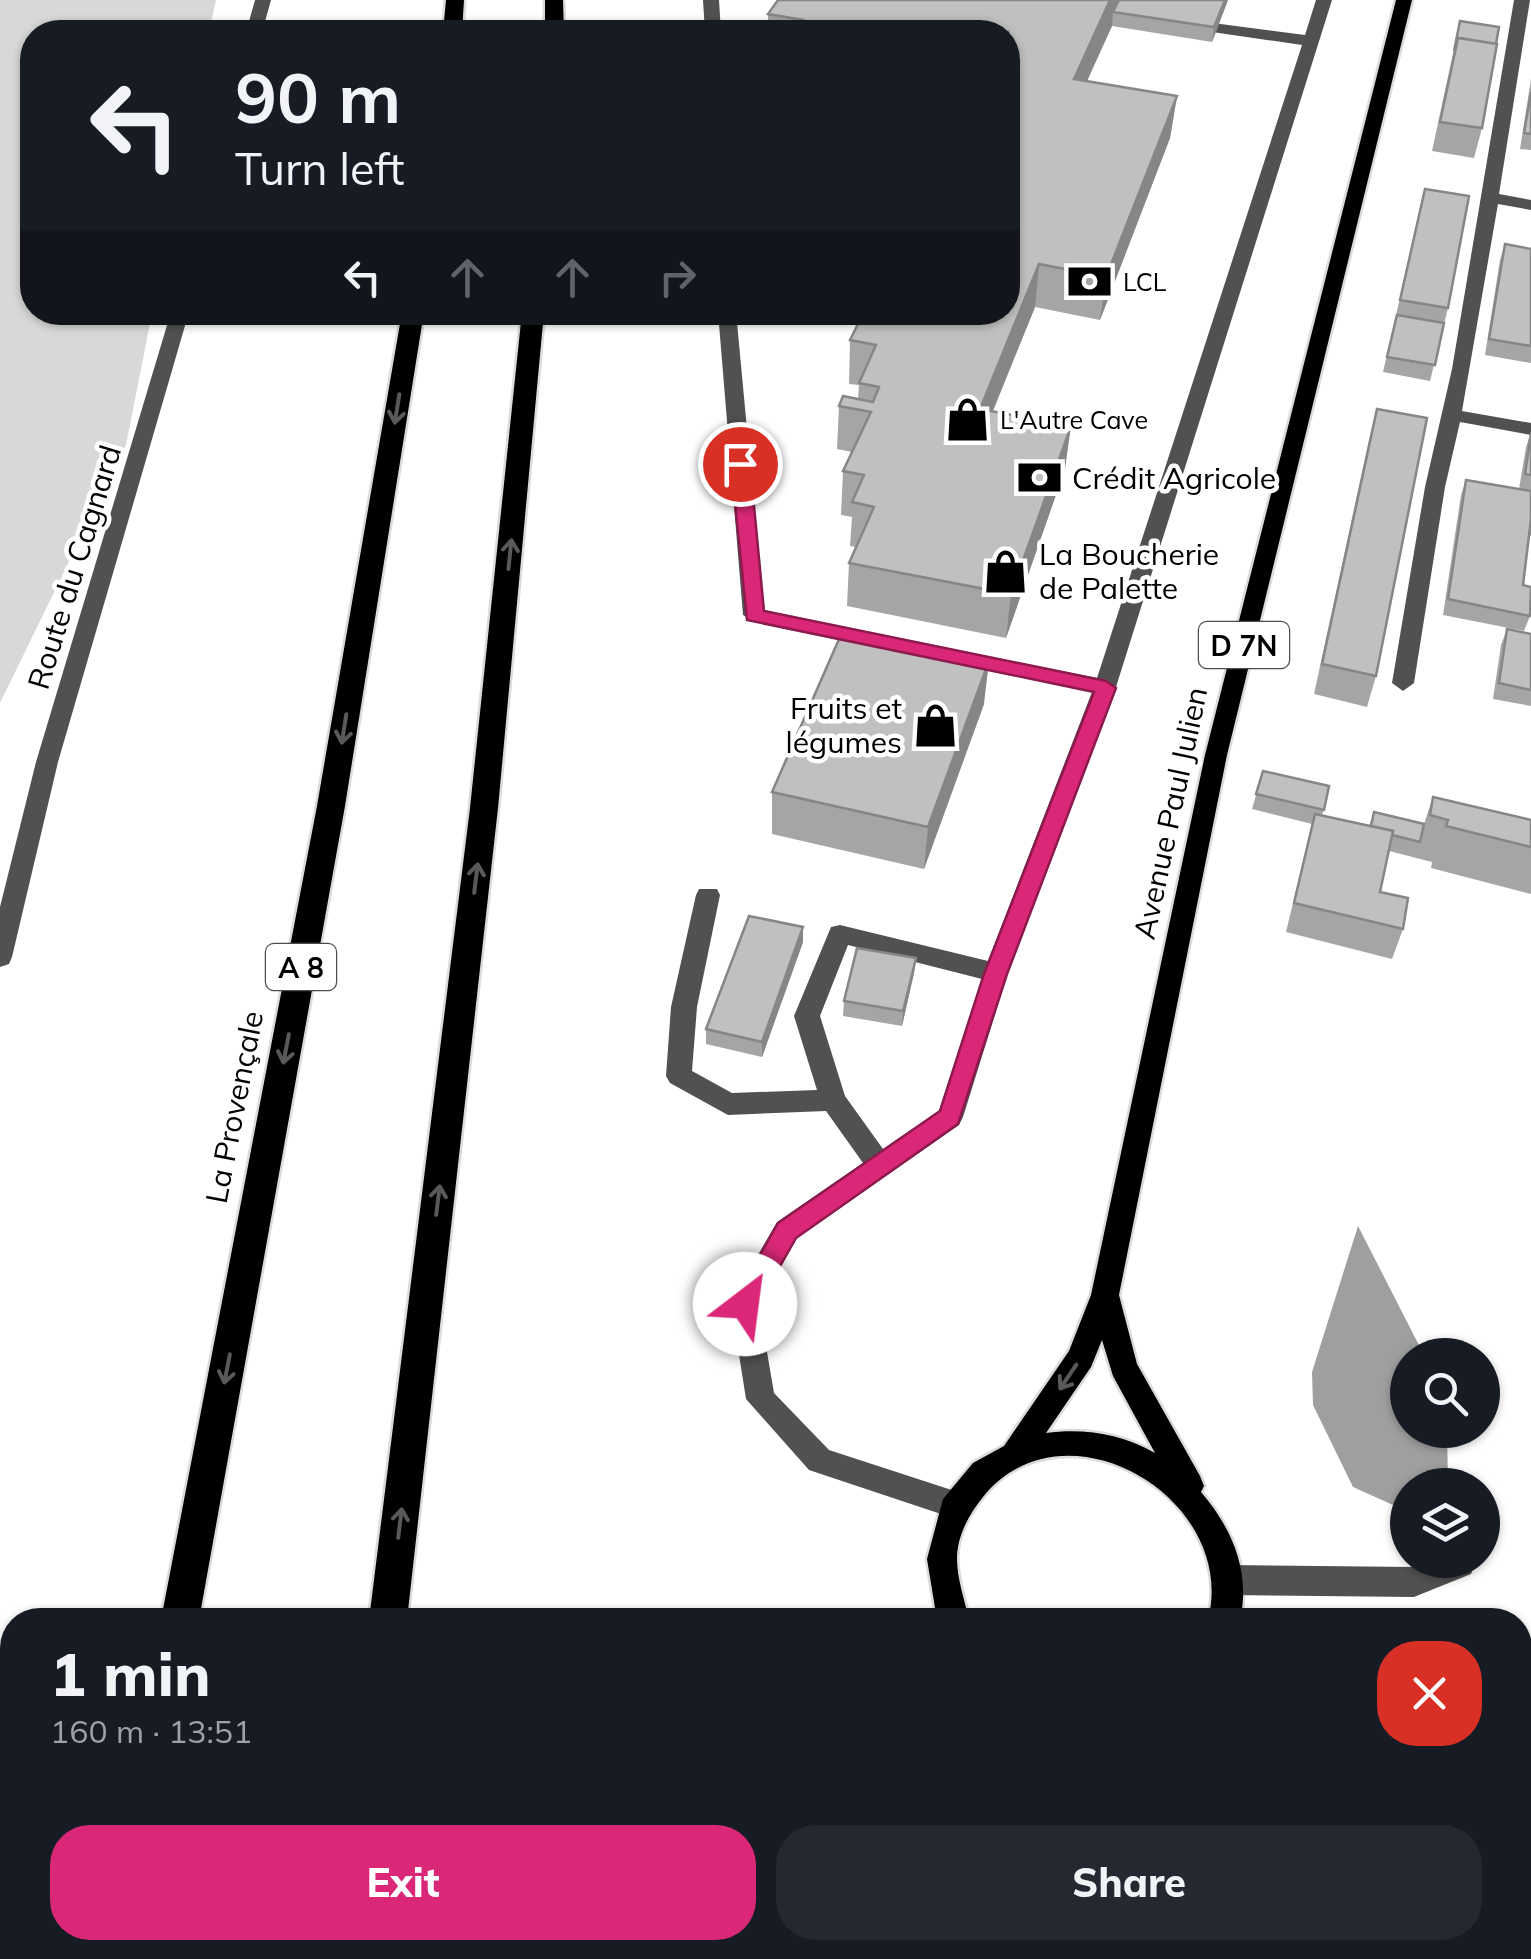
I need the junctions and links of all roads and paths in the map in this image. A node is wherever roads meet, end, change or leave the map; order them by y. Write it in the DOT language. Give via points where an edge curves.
graph roads {
  1 [pos="1150,0"];
  2 [pos="1324,0"];
  3 [pos="1404,0"];
  4 [pos="1522,0"];
  5 [pos="1525,23"];
  6 [pos="1311,41"];
  7 [pos="1491,198"];
  8 [pos="1531,205"];
  9 [pos="176,325"];
  10 [pos="411,325"];
  11 [pos="533,325"];
  12 [pos="728,325"];
  13 [pos="1451,415"];
  14 [pos="1531,429"];
  15 [pos="891,643"];
  16 [pos="930,651"];
  17 [pos="1403,682"];
  18 [pos="1106,688"];
  19 [pos="708,895"];
  20 [pos="0,957"];
  21 [pos="996,974"];
  22 [pos="832,1100"];
  23 [pos="880,1166"];
  24 [pos="1105,1295"];
  25 [pos="1017,1451"];
  26 [pos="956,1505"];
  27 [pos="1200,1506"];
  28 [pos="1424,1578"];
  29 [pos="1228,1580"];
  30 [pos="182,1608"];
  31 [pos="389,1608"];
  32 [pos="949,1608"];
  33 [pos="1225,1608"];
  1 -- 6 [label="street" via="1143,18"];
  2 -- 6 [label="street"];
  3 -- 24 [label="main road, Avenue Paul Julien / D 7N" via="1216,755"];
  4 -- 5 [label="street"];
  5 -- 7 [label="street"];
  6 -- 18 [label="street"];
  7 -- 8 [label="street"];
  7 -- 13 [label="street"];
  9 -- 20 [label="street, Route du Cagnard" via="47,762"];
  10 -- 30 [label="highway, La Provençale / A 8, one-way" via="331,806"];
  31 -- 11 [label="highway, one-way" via="484,808"];
  12 -- 15 [label="street" via="754,615"];
  13 -- 14 [label="street"];
  13 -- 17 [label="street"];
  16 -- 18 [label="street"];
  18 -- 21 [label="street"];
  19 -- 22 [label="street" via="684,1006 679,1076 728,1104"];
  21 -- 22 [label="street" via="840,934 807,1016"];
  21 -- 23 [label="street" via="950,1117"];
  22 -- 23 [label="street"];
  23 -- 26 [label="street" via="787,1230 745,1304 760,1400 819,1460"];
  24 -- 25 [label="main road, Avenue Paul Julien / D 7N, one-way" via="1080,1358"];
  24 -- 27 [label="main road, Avenue Paul Julien / D 7N" via="1123,1367"];
  25 -- 26 [label="main road" via="977,1476"];
  25 -- 27 [label="main road" via="1050,1442 1114,1447 1173,1479"];
  26 -- 32 [label="main road" via="941,1546"];
  27 -- 29 [label="main road, Avenue Paul Julien" via="1219,1541"];
  28 -- 29 [label="street"];
  29 -- 33 [label="main road"];
}
